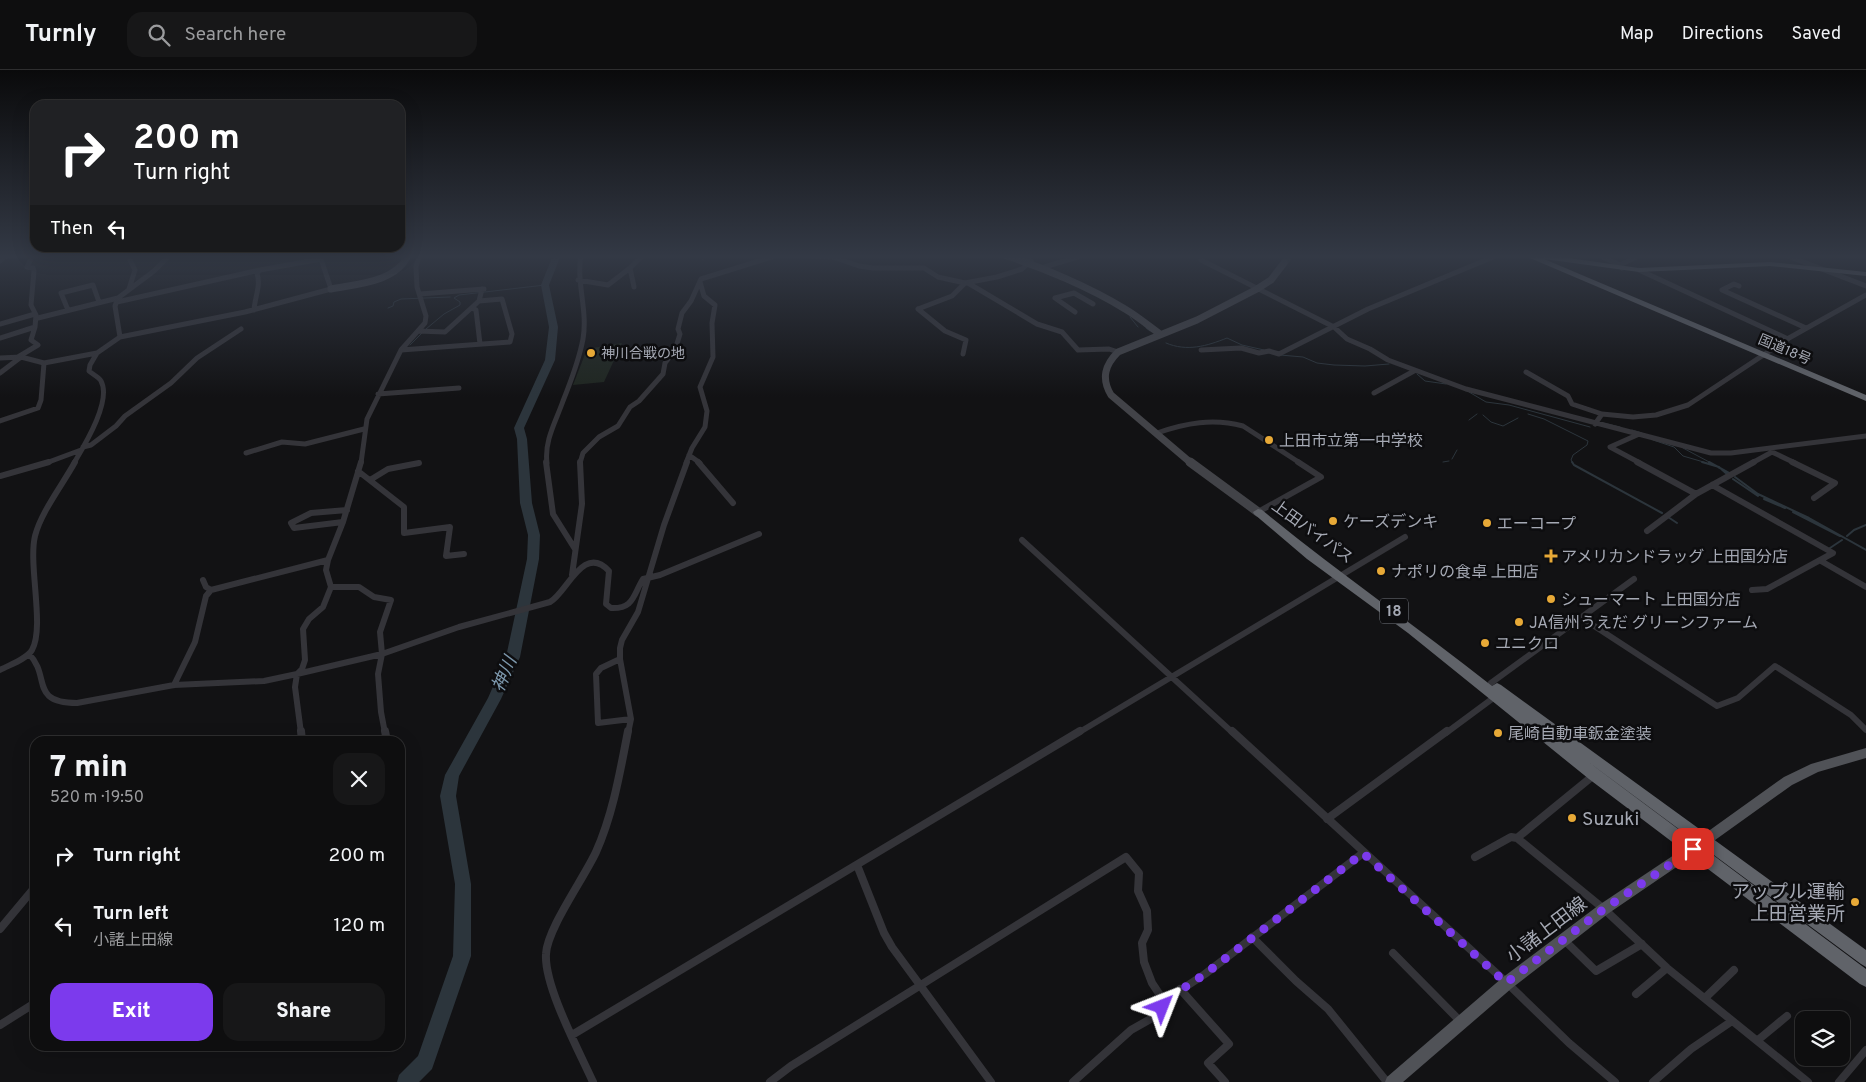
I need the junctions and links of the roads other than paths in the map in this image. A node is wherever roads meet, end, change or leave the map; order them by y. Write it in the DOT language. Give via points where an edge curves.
graph roads {
  1 [pos="31,302"];
  2 [pos="65,302"];
  3 [pos="99,302"];
  4 [pos="117,302"];
  5 [pos="255,302"];
  6 [pos="283,302"];
  7 [pos="422,302"];
  8 [pos="478,302"];
  9 [pos="503,302"];
  10 [pos="582,302"];
  11 [pos="690,302"];
  12 [pos="712,302"];
  13 [pos="936,302"];
  14 [pos="999,302"];
  15 [pos="1061,302"];
  16 [pos="1090,302"];
  17 [pos="1112,302"];
  18 [pos="1232,302"];
  19 [pos="1284,302"];
  20 [pos="1386,302"];
  21 [pos="1639,302"];
  22 [pos="1709,302"];
  23 [pos="1749,302"];
  24 [pos="1854,302"];
  25 [pos="1093,304"];
  26 [pos="472,308"];
  27 [pos="68,310"];
  28 [pos="254,310"];
  29 [pos="1076,312"];
  30 [pos="36,316"];
  31 [pos="0,324"];
  32 [pos="35,327"];
  33 [pos="1334,327"];
  34 [pos="1806,328"];
  35 [pos="241,329"];
  36 [pos="418,330"];
  37 [pos="1160,334"];
  38 [pos="120,337"];
  39 [pos="0,338"];
  40 [pos="1788,339"];
  41 [pos="480,344"];
  42 [pos="401,350"];
  43 [pos="1200,350"];
  44 [pos="1118,352"];
  45 [pos="97,353"];
  46 [pos="962,354"];
  47 [pos="20,356"];
  48 [pos="1765,356"];
  49 [pos="0,358"];
  50 [pos="44,363"];
  51 [pos="1414,370"];
  52 [pos="1526,372"];
  53 [pos="0,373"];
  54 [pos="459,388"];
  55 [pos="1374,393"];
  56 [pos="378,394"];
  57 [pos="1866,398"];
  58 [pos="1602,414"];
  59 [pos="0,421"];
  60 [pos="1595,424"];
  61 [pos="364,429"];
  62 [pos="1157,433"];
  63 [pos="1637,435"];
  64 [pos="1866,436"];
  65 [pos="82,448"];
  66 [pos="1773,450"];
  67 [pos="246,453"];
  68 [pos="689,455"];
  69 [pos="420,463"];
  70 [pos="358,471"];
  71 [pos="0,476"];
  72 [pos="370,480"];
  73 [pos="1712,485"];
  74 [pos="1696,494"];
  75 [pos="1814,498"];
  76 [pos="733,503"];
  77 [pos="346,510"];
  78 [pos="1258,512"];
  79 [pos="343,522"];
  80 [pos="1647,531"];
  81 [pos="759,534"];
  82 [pos="1405,537"];
  83 [pos="1022,540"];
  84 [pos="575,549"];
  85 [pos="464,554"];
  86 [pos="328,560"];
  87 [pos="1821,561"];
  88 [pos="572,575"];
  89 [pos="1341,576"];
  90 [pos="649,577"];
  91 [pos="1634,579"];
  92 [pos="203,580"];
  93 [pos="331,587"];
  94 [pos="1866,587"];
  95 [pos="211,590"];
  96 [pos="1752,590"];
  97 [pos="1582,618"];
  98 [pos="29,654"];
  99 [pos="382,654"];
  100 [pos="620,659"];
  101 [pos="0,670"];
  102 [pos="297,674"];
  103 [pos="1173,677"];
  104 [pos="1491,683"];
  105 [pos="174,685"];
  106 [pos="1496,696"];
  107 [pos="631,719"];
  108 [pos="1866,730"];
  109 [pos="301,736"];
  110 [pos="386,736"];
  111 [pos="1866,753"];
  112 [pos="1594,775"];
  113 [pos="1327,819"];
  114 [pos="1517,838"];
  115 [pos="1699,845"];
  116 [pos="1363,853"];
  117 [pos="1475,857"];
  118 [pos="857,866"];
  119 [pos="30,893"];
  120 [pos="1604,909"];
  121 [pos="0,929"];
  122 [pos="1252,937"];
  123 [pos="1563,940"];
  124 [pos="1642,944"];
  125 [pos="1393,954"];
  126 [pos="1866,959"];
  127 [pos="1667,968"];
  128 [pos="1734,970"];
  129 [pos="1866,979"];
  130 [pos="1506,983"];
  131 [pos="920,986"];
  132 [pos="1180,989"];
  133 [pos="1636,994"];
  134 [pos="1705,998"];
  135 [pos="1164,1001"];
  136 [pos="30,1006"];
  137 [pos="1787,1016"];
  138 [pos="1732,1021"];
  139 [pos="1462,1023"];
  140 [pos="0,1024"];
  141 [pos="572,1035"];
  142 [pos="1758,1040"];
  143 [pos="1866,1050"];
  144 [pos="1395,1081"];
  145 [pos="594,1082"];
  146 [pos="770,1082"];
  147 [pos="991,1082"];
  148 [pos="1073,1082"];
  149 [pos="1226,1082"];
  150 [pos="1615,1082"];
  151 [pos="1654,1082"];
  152 [pos="1808,1082"];
  153 [pos="1838,1082"];
  1 -- 30 [label="street"];
  2 -- 27 [label="street"];
  3 -- 27 [label="street"];
  4 -- 38 [label="street"];
  5 -- 28 [label="street"];
  6 -- 28 [label="street"];
  7 -- 36 [label="street" via="426,320"];
  8 -- 26 [label="street"];
  9 -- 41 [label="street" via="512,334 510,342"];
  10 -- 84 [label="street" via="585,323 580,353 547,444 546,458 553,514"];
  11 -- 84 [label="street" via="682,313 677,342 665,363 663,374 630,407 618,426 599,437 583,453 580,461 582,504"];
  12 -- 68 [label="street" via="715,305 712,323 714,350 700,387 708,411 705,427"];
  13 -- 46 [label="street" via="918,309 945,330 966,340"];
  14 -- 44 [label="street" via="1037,324 1062,332 1078,350 1110,349"];
  15 -- 29 [label="street"];
  16 -- 25 [label="street"];
  17 -- 37 [label="street"];
  18 -- 37 [label="street"];
  19 -- 33 [label="street"];
  20 -- 33 [label="street"];
  21 -- 48 [label="highway, 国道18号"];
  22 -- 40 [label="street"];
  23 -- 34 [label="street"];
  24 -- 34 [label="street"];
  26 -- 36 [label="street" via="445,332"];
  26 -- 41 [label="street" via="476,310"];
  27 -- 30 [label="street"];
  28 -- 38 [label="street"];
  30 -- 31 [label="street"];
  30 -- 32 [label="street"];
  32 -- 39 [label="street"];
  32 -- 47 [label="street" via="31,340 38,345"];
  33 -- 43 [label="street" via="1279,354 1241,348"];
  33 -- 51 [label="street" via="1347,339"];
  34 -- 40 [label="street"];
  35 -- 65 [label="street" via="197,358 171,383 91,445"];
  36 -- 42 [label="street"];
  37 -- 44 [label="street"];
  38 -- 45 [label="street"];
  40 -- 48 [label="street"];
  41 -- 42 [label="street"];
  42 -- 56 [label="street"];
  44 -- 62 [label="street" via="1105,367 1106,387 1117,401"];
  45 -- 50 [label="street"];
  45 -- 65 [label="street" via="89,371 101,380 103,401 97,421"];
  47 -- 49 [label="street"];
  47 -- 50 [label="street"];
  47 -- 53 [label="street"];
  48 -- 57 [label="highway, 国道18号"];
  48 -- 58 [label="street" via="1679,409 1633,417"];
  50 -- 59 [label="street" via="38,408"];
  51 -- 55 [label="street"];
  51 -- 60 [label="street" via="1484,395"];
  52 -- 58 [label="street" via="1568,396 1572,404"];
  54 -- 56 [label="street"];
  56 -- 61 [label="street"];
  58 -- 60 [label="street"];
  60 -- 63 [label="street"];
  61 -- 67 [label="street" via="305,444 282,442"];
  61 -- 70 [label="street"];
  62 -- 78 [label="street" via="1187,460"];
  62 -- 78 [label="street" via="1191,422 1243,426 1320,477"];
  63 -- 66 [label="street" via="1711,453"];
  63 -- 74 [label="street" via="1610,448"];
  64 -- 66 [label="street"];
  65 -- 71 [label="street" via="36,467"];
  65 -- 98 [label="street" via="45,511 36,533 33,572 36,639"];
  66 -- 73 [label="street"];
  66 -- 75 [label="street" via="1835,482"];
  68 -- 76 [label="street"];
  68 -- 90 [label="street"];
  69 -- 72 [label="street" via="388,469"];
  70 -- 72 [label="street"];
  70 -- 77 [label="street"];
  72 -- 85 [label="street" via="404,507 404,532 450,527 446,556"];
  73 -- 74 [label="street"];
  73 -- 87 [label="street" via="1833,553"];
  74 -- 80 [label="street"];
  77 -- 79 [label="street"];
  77 -- 79 [label="street" via="311,514 291,522 294,528"];
  78 -- 89 [label="highway, 上田バイパス / 18"];
  79 -- 86 [label="street"];
  81 -- 90 [label="street" via="660,576"];
  82 -- 89 [label="street"];
  83 -- 103 [label="street"];
  84 -- 88 [label="street"];
  86 -- 93 [label="street" via="326,570"];
  86 -- 95 [label="street"];
  87 -- 94 [label="street"];
  87 -- 96 [label="street" via="1767,589"];
  88 -- 90 [label="street" via="590,564 605,566 610,574 605,602 618,609 632,602 642,580"];
  88 -- 99 [label="street" via="561,595 550,602 483,620"];
  89 -- 103 [label="street"];
  89 -- 104 [label="highway, 上田バイパス / 18"];
  89 -- 106 [label="highway, 上田バイパス / 18"];
  90 -- 100 [label="street" via="638,612 622,640"];
  91 -- 97 [label="street"];
  92 -- 95 [label="street"];
  93 -- 99 [label="street" via="360,587 374,597 390,598 380,632"];
  93 -- 102 [label="street" via="321,609 307,619 304,626 305,662"];
  95 -- 105 [label="street" via="206,596 198,640"];
  97 -- 104 [label="street"];
  97 -- 108 [label="street" via="1717,706 1738,698 1776,666 1851,715"];
  98 -- 101 [label="street"];
  98 -- 105 [label="street" via="34,659 45,693 56,702 84,702"];
  99 -- 102 [label="street"];
  99 -- 110 [label="street" via="378,688"];
  100 -- 107 [label="street"];
  100 -- 107 [label="street" via="596,674 598,723"];
  102 -- 105 [label="street" via="264,681"];
  102 -- 109 [label="street" via="295,687"];
  103 -- 113 [label="street"];
  103 -- 118 [label="street"];
  104 -- 115 [label="highway, 上田バイパス / 18"];
  106 -- 112 [label="highway, 上田バイパス / 18"];
  106 -- 113 [label="street"];
  107 -- 141 [label="street" via="606,829 557,924 546,954 548,978"];
  111 -- 115 [label="main road, 小諸上田線" via="1815,768 1788,781"];
  112 -- 114 [label="street"];
  112 -- 115 [label="highway, 上田バイパス / 18"];
  113 -- 116 [label="street"];
  114 -- 117 [label="street" via="1511,837"];
  114 -- 120 [label="street"];
  115 -- 120 [label="main road, 小諸上田線"];
  115 -- 126 [label="highway, 上田バイパス / 18"];
  115 -- 129 [label="highway, 上田バイパス / 18"];
  116 -- 122 [label="street"];
  116 -- 130 [label="street"];
  118 -- 131 [label="street" via="884,933"];
  118 -- 141 [label="street"];
  119 -- 121 [label="street"];
  120 -- 123 [label="main road, 小諸上田線"];
  120 -- 124 [label="street"];
  122 -- 132 [label="street"];
  122 -- 144 [label="street" via="1328,1009"];
  123 -- 124 [label="street" via="1596,970"];
  123 -- 130 [label="main road, 小諸上田線"];
  124 -- 127 [label="street"];
  125 -- 139 [label="street"];
  127 -- 133 [label="street"];
  127 -- 134 [label="street"];
  128 -- 134 [label="street"];
  130 -- 139 [label="main road, 小諸上田線"];
  130 -- 150 [label="street" via="1569,1044"];
  131 -- 135 [label="street" via="1126,857 1139,873 1138,891 1147,911 1148,930 1142,943 1144,962"];
  131 -- 146 [label="street"];
  131 -- 147 [label="street"];
  132 -- 135 [label="street"];
  132 -- 149 [label="street" via="1229,1044 1208,1063"];
  134 -- 138 [label="street"];
  135 -- 148 [label="street" via="1154,1017 1132,1030"];
  136 -- 140 [label="street"];
  137 -- 142 [label="street"];
  138 -- 142 [label="street"];
  138 -- 151 [label="street" via="1708,1035"];
  139 -- 144 [label="main road, 小諸上田線"];
  141 -- 145 [label="street"];
  142 -- 152 [label="street"];
  143 -- 153 [label="street"];
}
